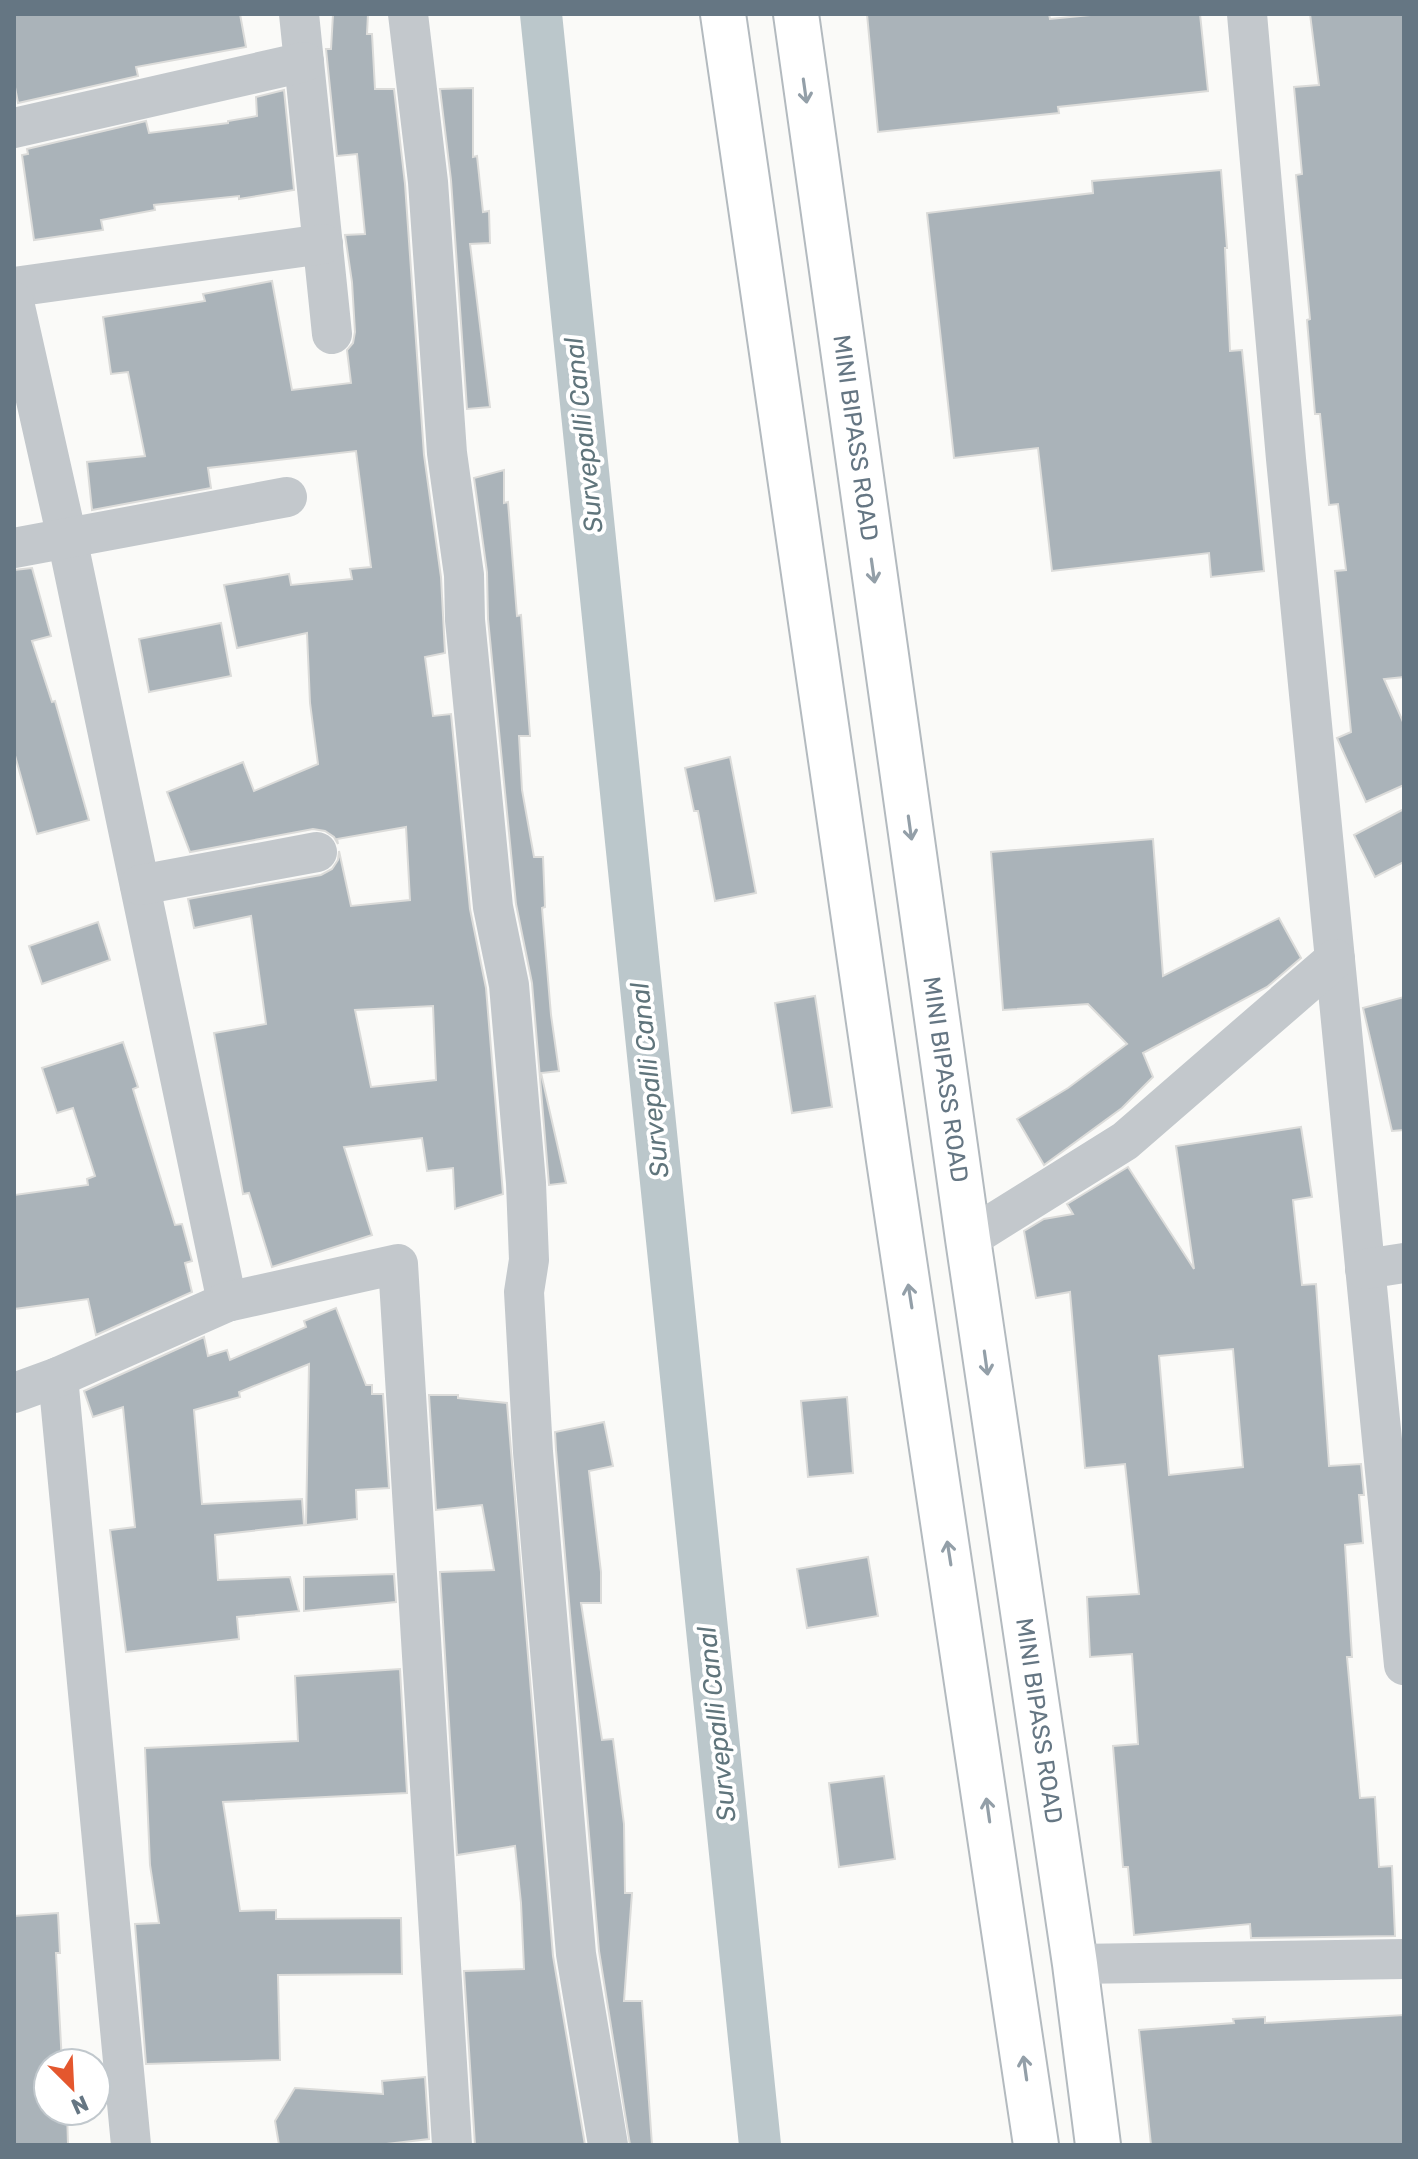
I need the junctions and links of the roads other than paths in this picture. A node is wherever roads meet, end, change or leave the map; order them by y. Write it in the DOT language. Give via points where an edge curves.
graph roads {
  1 [pos="299,14"];
  2 [pos="408,14"];
  3 [pos="723,14"];
  4 [pos="796,14"];
  5 [pos="1247,14"];
  6 [pos="304,62"];
  7 [pos="14,128"];
  8 [pos="323,244"];
  9 [pos="14,287"];
  10 [pos="14,302"];
  11 [pos="332,334"];
  12 [pos="287,497"];
  13 [pos="67,538"];
  14 [pos="14,548"];
  15 [pos="317,852"];
  16 [pos="140,885"];
  17 [pos="1335,959"];
  18 [pos="968,1239"];
  19 [pos="1404,1263"];
  20 [pos="1365,1269"];
  21 [pos="227,1302"];
  22 [pos="58,1377"];
  23 [pos="14,1393"];
  24 [pos="1404,1665"];
  25 [pos="1404,1959"];
  26 [pos="1075,1964"];
  27 [pos="131,2145"];
  28 [pos="452,2145"];
  29 [pos="608,2145"];
  30 [pos="1036,2145"];
  31 [pos="1098,2145"];
  1 -- 6 [label="street"];
  2 -- 29 [label="street" via="493,907 509,985 525,1168 529,1260 524,1292 533,1452 576,1954"];
  30 -- 3 [label="main road, one-way"];
  4 -- 18 [label="main road, MINI BIPASS ROAD, one-way"];
  5 -- 17 [label="street"];
  6 -- 7 [label="street"];
  6 -- 8 [label="street"];
  8 -- 9 [label="street"];
  8 -- 11 [label="street"];
  10 -- 13 [label="street"];
  12 -- 13 [label="street"];
  13 -- 14 [label="street"];
  13 -- 16 [label="street"];
  15 -- 16 [label="street"];
  16 -- 21 [label="street"];
  17 -- 18 [label="street" via="1125,1141"];
  17 -- 20 [label="street"];
  18 -- 26 [label="main road, MINI BIPASS ROAD, one-way"];
  19 -- 20 [label="street"];
  20 -- 24 [label="street"];
  21 -- 22 [label="street"];
  21 -- 28 [label="street" via="398,1264"];
  22 -- 23 [label="street"];
  22 -- 27 [label="street"];
  25 -- 26 [label="street"];
  26 -- 31 [label="main road, MINI BIPASS ROAD"];
}
